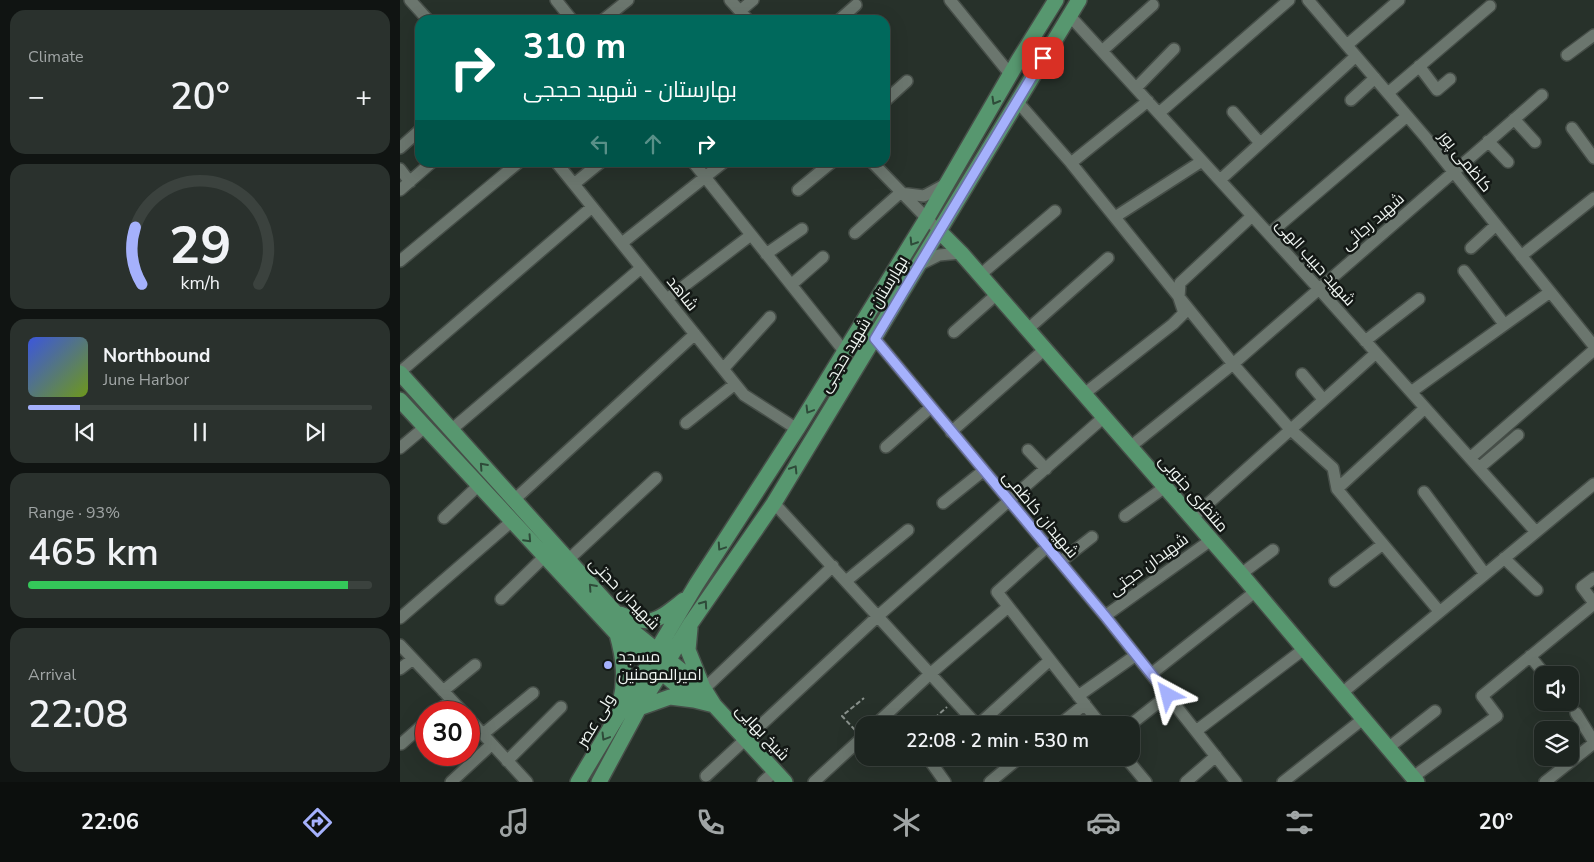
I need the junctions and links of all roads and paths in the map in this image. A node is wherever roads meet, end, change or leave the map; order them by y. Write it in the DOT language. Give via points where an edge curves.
graph roads {
  1 [pos="410,0"];
  2 [pos="556,0"];
  3 [pos="628,0"];
  4 [pos="730,0"];
  5 [pos="753,0"];
  6 [pos="950,0"];
  7 [pos="1056,0"];
  8 [pos="1079,0"];
  9 [pos="1289,0"];
  10 [pos="1308,0"];
  11 [pos="1399,0"];
  12 [pos="1153,5"];
  13 [pos="856,6"];
  14 [pos="1490,6"];
  15 [pos="424,15"];
  16 [pos="568,15"];
  17 [pos="608,15"];
  18 [pos="743,15"];
  19 [pos="745,15"];
  20 [pos="845,15"];
  21 [pos="1069,15"];
  22 [pos="1594,35"];
  23 [pos="1347,45"];
  24 [pos="1174,49"];
  25 [pos="1102,51"];
  26 [pos="1567,55"];
  27 [pos="1356,56"];
  28 [pos="1419,66"];
  29 [pos="1010,74"];
  30 [pos="1375,78"];
  31 [pos="1450,79"];
  32 [pos="907,81"];
  33 [pos="1136,88"];
  34 [pos="1388,93"];
  35 [pos="1542,95"];
  36 [pos="890,96"];
  37 [pos="1351,100"];
  38 [pos="1017,101"];
  39 [pos="1148,101"];
  40 [pos="1233,112"];
  41 [pos="1159,113"];
  42 [pos="1408,116"];
  43 [pos="1514,119"];
  44 [pos="1572,128"];
  45 [pos="415,134"];
  46 [pos="1488,142"];
  47 [pos="1535,142"];
  48 [pos="1260,144"];
  49 [pos="400,148"];
  50 [pos="1594,158"];
  51 [pos="1202,161"];
  52 [pos="1508,162"];
  53 [pos="1071,163"];
  54 [pos="426,167"];
  55 [pos="513,167"];
  56 [pos="560,167"];
  57 [pos="595,167"];
  58 [pos="697,167"];
  59 [pos="718,167"];
  60 [pos="826,167"];
  61 [pos="877,167"];
  62 [pos="400,170"];
  63 [pos="1453,172"];
  64 [pos="706,177"];
  65 [pos="1220,180"];
  66 [pos="410,182"];
  67 [pos="947,183"];
  68 [pos="574,184"];
  69 [pos="400,190"];
  70 [pos="798,190"];
  71 [pos="900,193"];
  72 [pos="1594,198"];
  73 [pos="592,207"];
  74 [pos="1055,210"];
  75 [pos="1252,216"];
  76 [pos="1115,217"];
  77 [pos="927,218"];
  78 [pos="1496,225"];
  79 [pos="802,230"];
  80 [pos="939,231"];
  81 [pos="855,233"];
  82 [pos="1268,234"];
  83 [pos="751,235"];
  84 [pos="622,243"];
  85 [pos="1472,248"];
  86 [pos="961,253"];
  87 [pos="766,254"];
  88 [pos="1521,256"];
  89 [pos="824,257"];
  90 [pos="1108,258"];
  91 [pos="400,261"];
  92 [pos="919,266"];
  93 [pos="641,268"];
  94 [pos="1464,271"];
  95 [pos="980,275"];
  96 [pos="791,285"];
  97 [pos="1319,289"];
  98 [pos="1550,292"];
  99 [pos="997,294"];
  100 [pos="1179,298"];
  101 [pos="667,299"];
  102 [pos="1419,299"];
  103 [pos="770,317"];
  104 [pos="1504,324"];
  105 [pos="1028,329"];
  106 [pos="954,332"];
  107 [pos="695,334"];
  108 [pos="875,339"];
  109 [pos="1592,340"];
  110 [pos="1365,341"];
  111 [pos="1045,349"];
  112 [pos="1594,350"];
  113 [pos="844,351"];
  114 [pos="1376,353"];
  115 [pos="1233,364"];
  116 [pos="723,369"];
  117 [pos="400,372"];
  118 [pos="1302,374"];
  119 [pos="735,384"];
  120 [pos="1411,392"];
  121 [pos="1084,394"];
  122 [pos="1323,399"];
  123 [pos="400,400"];
  124 [pos="930,408"];
  125 [pos="1425,408"];
  126 [pos="1104,417"];
  127 [pos="686,423"];
  128 [pos="425,428"];
  129 [pos="797,429"];
  130 [pos="1290,429"];
  131 [pos="451,430"];
  132 [pos="951,432"];
  133 [pos="1518,436"];
  134 [pos="886,447"];
  135 [pos="1130,447"];
  136 [pos="400,448"];
  137 [pos="1028,450"];
  138 [pos="1470,458"];
  139 [pos="1479,468"];
  140 [pos="1046,469"];
  141 [pos="983,471"];
  142 [pos="656,478"];
  143 [pos="1594,484"];
  144 [pos="479,485"];
  145 [pos="1165,487"];
  146 [pos="1337,489"];
  147 [pos="1424,492"];
  148 [pos="514,500"];
  149 [pos="1009,502"];
  150 [pos="774,503"];
  151 [pos="944,503"];
  152 [pos="1126,516"];
  153 [pos="444,518"];
  154 [pos="1192,518"];
  155 [pos="512,521"];
  156 [pos="908,530"];
  157 [pos="1536,532"];
  158 [pos="1092,536"];
  159 [pos="1211,540"];
  160 [pos="1383,544"];
  161 [pos="1047,547"];
  162 [pos="1272,550"];
  163 [pos="545,556"];
  164 [pos="1504,558"];
  165 [pos="568,560"];
  166 [pos="1060,562"];
  167 [pos="833,566"];
  168 [pos="1241,574"];
  169 [pos="1485,574"];
  170 [pos="1594,578"];
  171 [pos="846,581"];
  172 [pos="1335,581"];
  173 [pos="696,585"];
  174 [pos="1537,590"];
  175 [pos="1256,591"];
  176 [pos="501,599"];
  177 [pos="1594,604"];
  178 [pos="1008,606"];
  179 [pos="1439,611"];
  180 [pos="615,612"];
  181 [pos="878,616"];
  182 [pos="1105,616"];
  183 [pos="400,618"];
  184 [pos="691,623"];
  185 [pos="617,634"];
  186 [pos="400,645"];
  187 [pos="1304,649"];
  188 [pos="1136,655"];
  189 [pos="1530,656"];
  190 [pos="412,658"];
  191 [pos="1050,660"];
  192 [pos="659,662"];
  193 [pos="474,665"];
  194 [pos="1538,666"];
  195 [pos="400,669"];
  196 [pos="930,674"];
  197 [pos="1151,674"];
  198 [pos="533,693"];
  199 [pos="1342,693"];
  200 [pos="699,694"];
  201 [pos="1168,695"];
  202 [pos="447,696"];
  203 [pos="864,698"];
  204 [pos="954,700"];
  205 [pos="1081,700"];
  206 [pos="444,701"];
  207 [pos="452,701"];
  208 [pos="714,705"];
  209 [pos="560,707"];
  210 [pos="639,708"];
  211 [pos="1435,711"];
  212 [pos="1576,713"];
  213 [pos="618,715"];
  214 [pos="885,716"];
  215 [pos="937,716"];
  216 [pos="969,716"];
  217 [pos="987,716"];
  218 [pos="1067,716"];
  219 [pos="1094,716"];
  220 [pos="1140,717"];
  221 [pos="1364,719"];
  222 [pos="855,729"];
  223 [pos="480,731"];
  224 [pos="1196,731"];
  225 [pos="415,732"];
  226 [pos="483,734"];
  227 [pos="746,739"];
  228 [pos="1594,742"];
  229 [pos="401,744"];
  230 [pos="492,744"];
  231 [pos="855,744"];
  232 [pos="1388,748"];
  233 [pos="1579,752"];
  234 [pos="1216,756"];
  235 [pos="507,761"];
  236 [pos="1010,766"];
  237 [pos="1133,766"];
  238 [pos="1562,766"];
  239 [pos="936,770"];
  240 [pos="706,776"];
  241 [pos="780,776"];
  242 [pos="1415,780"];
  243 [pos="451,782"];
  244 [pos="527,782"];
  245 [pos="578,782"];
  246 [pos="600,782"];
  247 [pos="763,782"];
  248 [pos="814,782"];
  249 [pos="930,782"];
  250 [pos="990,782"];
  251 [pos="1146,782"];
  252 [pos="1186,782"];
  253 [pos="1236,782"];
  254 [pos="1283,782"];
  255 [pos="1545,782"];
  1 -- 15 [label="street"];
  2 -- 16 [label="street"];
  3 -- 17 [label="street"];
  4 -- 18 [label="street"];
  5 -- 19 [label="street"];
  6 -- 29 [label="street"];
  7 -- 29 [label="main road, بهارستان - شهید حججی"];
  8 -- 21 [label="main road, بهارستان - شهید حججی"];
  9 -- 41 [label="street"];
  10 -- 23 [label="street, کاظمی پور"];
  11 -- 23 [label="street"];
  12 -- 25 [label="street"];
  13 -- 20 [label="street"];
  14 -- 28 [label="street"];
  21 -- 25 [label="street, شهید حبیب الهی"];
  21 -- 38 [label="main road, بهارستان - شهید حججی"];
  22 -- 26 [label="street"];
  23 -- 27 [label="street, کاظمی پور"];
  24 -- 33 [label="street"];
  25 -- 33 [label="street, شهید حبیب الهی"];
  27 -- 30 [label="street, کاظمی پور"];
  27 -- 48 [label="street"];
  28 -- 31 [label="street" via="1437,90"];
  28 -- 34 [label="street"];
  29 -- 67 [label="main road, بهارستان - شهید حججی, one-way"];
  30 -- 34 [label="street, کاظمی پور"];
  30 -- 37 [label="street"];
  32 -- 36 [label="street"];
  33 -- 39 [label="street, شهید حبیب الهی"];
  34 -- 42 [label="street, کاظمی پور"];
  35 -- 43 [label="street, شهید رجائی"];
  38 -- 53 [label="street"];
  38 -- 80 [label="main road, بهارستان - شهید حججی"];
  39 -- 41 [label="street, شهید حبیب الهی"];
  39 -- 53 [label="street"];
  40 -- 48 [label="street"];
  41 -- 51 [label="street, شهید حبیب الهی"];
  42 -- 63 [label="street, کاظمی پور"];
  42 -- 82 [label="street"];
  43 -- 46 [label="street, شهید رجائی"];
  43 -- 47 [label="street"];
  44 -- 50 [label="street"];
  45 -- 49 [label="street"];
  46 -- 52 [label="street"];
  46 -- 63 [label="street, شهید رجائی"];
  48 -- 65 [label="street"];
  51 -- 65 [label="street, شهید حبیب الهی"];
  51 -- 76 [label="street"];
  53 -- 76 [label="street"];
  54 -- 66 [label="street"];
  55 -- 91 [label="street"];
  56 -- 68 [label="street, شاهد"];
  57 -- 68 [label="street"];
  58 -- 64 [label="street"];
  59 -- 64 [label="street"];
  60 -- 70 [label="street"];
  61 -- 71 [label="street"];
  62 -- 66 [label="street"];
  63 -- 78 [label="street, کاظمی پور"];
  63 -- 97 [label="street, شهید رجائی"];
  64 -- 83 [label="street"];
  64 -- 84 [label="street"];
  65 -- 75 [label="street, شهید حبیب الهی"];
  66 -- 69 [label="street"];
  67 -- 71 [label="street" via="924,196"];
  67 -- 77 [label="main road, بهارستان - شهید حججی"];
  68 -- 73 [label="street, شاهد"];
  71 -- 77 [label="street"];
  71 -- 81 [label="street"];
  72 -- 88 [label="street"];
  73 -- 84 [label="street, شاهد"];
  73 -- 117 [label="street"];
  74 -- 95 [label="street"];
  75 -- 82 [label="street, شهید حبیب الهی"];
  75 -- 100 [label="street" via="1180,283"];
  76 -- 100 [label="street"];
  77 -- 80 [label="street"];
  77 -- 113 [label="main road, بهارستان - شهید حججی, one-way"];
  78 -- 85 [label="street"];
  78 -- 88 [label="street, کاظمی پور"];
  79 -- 87 [label="street"];
  80 -- 86 [label="main road, منتظری جنوبی"];
  80 -- 92 [label="main road, بهارستان - شهید حججی"];
  82 -- 97 [label="street, شهید حبیب الهی"];
  83 -- 87 [label="street"];
  83 -- 101 [label="street"];
  84 -- 93 [label="street, شاهد"];
  86 -- 92 [label="street" via="939,255"];
  86 -- 95 [label="main road, منتظری جنوبی"];
  87 -- 96 [label="street"];
  88 -- 98 [label="street, کاظمی پور"];
  89 -- 96 [label="street"];
  90 -- 105 [label="street"];
  92 -- 108 [label="main road, بهارستان - شهید حججی"];
  93 -- 101 [label="street, شاهد"];
  93 -- 131 [label="street"];
  94 -- 104 [label="street"];
  95 -- 99 [label="main road, منتظری جنوبی"];
  96 -- 113 [label="street"];
  97 -- 110 [label="street, شهید حبیب الهی"];
  97 -- 115 [label="street, شهید رجائی"];
  98 -- 104 [label="street"];
  98 -- 109 [label="street, کاظمی پور"];
  99 -- 105 [label="main road, منتظری جنوبی"];
  99 -- 106 [label="street"];
  100 -- 115 [label="street"];
  100 -- 121 [label="street" via="1184,313 1174,324"];
  101 -- 107 [label="street, شاهد"];
  102 -- 110 [label="street"];
  103 -- 116 [label="street"];
  104 -- 120 [label="street"];
  105 -- 111 [label="main road, منتظری جنوبی"];
  107 -- 116 [label="street, شاهد"];
  107 -- 148 [label="street"];
  108 -- 124 [label="street, شهیدان کاظمی"];
  150 -- 108 [label="main road, بهارستان - شهید حججی, one-way"];
  110 -- 114 [label="street, شهید حبیب الهی"];
  111 -- 121 [label="main road, منتظری جنوبی"];
  111 -- 132 [label="street"];
  112 -- 138 [label="street"];
  113 -- 129 [label="main road, بهارستان - شهید حججی, one-way"];
  114 -- 120 [label="street, شهید حبیب الهی"];
  114 -- 122 [label="street"];
  115 -- 130 [label="street"];
  115 -- 135 [label="street, شهید رجائی"];
  116 -- 119 [label="street, شاهد"];
  117 -- 131 [label="main road, شهیدان حجتی"];
  118 -- 122 [label="street"];
  119 -- 127 [label="street"];
  119 -- 129 [label="street, شاهد" via="744,395"];
  120 -- 125 [label="street, شهید حبیب الهی"];
  121 -- 126 [label="main road, منتظری جنوبی"];
  122 -- 130 [label="street"];
  123 -- 128 [label="main road, شهیدان حجتی"];
  124 -- 132 [label="street, شهیدان کاظمی"];
  124 -- 134 [label="street"];
  125 -- 138 [label="street, شهید حبیب الهی"];
  125 -- 146 [label="street"];
  126 -- 135 [label="main road, منتظری جنوبی"];
  126 -- 140 [label="street"];
  128 -- 136 [label="street"];
  128 -- 144 [label="main road, شهیدان حجتی"];
  129 -- 173 [label="main road, بهارستان - شهید حججی, one-way"];
  130 -- 146 [label="street" via="1333,468"];
  130 -- 154 [label="street"];
  148 -- 131 [label="main road, شهیدان حجتی, one-way"];
  132 -- 141 [label="street, شهیدان کاظمی"];
  133 -- 139 [label="street"];
  135 -- 145 [label="main road, منتظری جنوبی"];
  137 -- 140 [label="street"];
  138 -- 139 [label="street, شهید حبیب الهی"];
  139 -- 157 [label="street, شهید حبیب الهی"];
  140 -- 149 [label="street"];
  141 -- 149 [label="street, شهیدان کاظمی"];
  141 -- 151 [label="street"];
  142 -- 165 [label="street"];
  143 -- 157 [label="street"];
  144 -- 153 [label="street"];
  144 -- 155 [label="main road, شهیدان حجتی"];
  145 -- 152 [label="street"];
  145 -- 154 [label="main road, منتظری جنوبی"];
  146 -- 160 [label="street"];
  147 -- 169 [label="street"];
  148 -- 165 [label="main road, شهیدان حجتی"];
  149 -- 161 [label="street, شهیدان کاظمی"];
  149 -- 181 [label="street"];
  150 -- 167 [label="street"];
  184 -- 150 [label="main road, بهارستان - شهید حججی, one-way"];
  154 -- 159 [label="main road, منتظری جنوبی"];
  155 -- 163 [label="main road, شهیدان حجتی, one-way"];
  155 -- 183 [label="street"];
  156 -- 171 [label="street"];
  157 -- 164 [label="street"];
  158 -- 166 [label="street"];
  159 -- 168 [label="main road, منتظری جنوبی"];
  159 -- 182 [label="street, شهیدان حجتی"];
  160 -- 172 [label="street"];
  160 -- 179 [label="street"];
  161 -- 166 [label="street, شهیدان کاظمی"];
  161 -- 178 [label="street" via="996,592"];
  162 -- 168 [label="street"];
  163 -- 176 [label="street"];
  163 -- 185 [label="main road, شهیدان حجتی"];
  164 -- 169 [label="street"];
  164 -- 174 [label="street"];
  180 -- 165 [label="main road, شهیدان حجتی, one-way"];
  166 -- 182 [label="street, شهیدان کاظمی"];
  167 -- 171 [label="street"];
  167 -- 200 [label="street"];
  168 -- 175 [label="main road, منتظری جنوبی"];
  169 -- 179 [label="street"];
  170 -- 177 [label="street" via="1582,587"];
  171 -- 181 [label="street"];
  173 -- 180 [label="main road" via="684,600 656,620 644,623"];
  173 -- 192 [label="main road, بهارستان - شهید حججی"];
  175 -- 187 [label="main road, منتظری جنوبی"];
  175 -- 197 [label="street"];
  177 -- 189 [label="street"];
  178 -- 191 [label="street"];
  178 -- 196 [label="street"];
  179 -- 199 [label="street"];
  180 -- 192 [label="main road, شهیدان حجتی"];
  181 -- 196 [label="street"];
  181 -- 227 [label="street"];
  182 -- 188 [label="street, شهیدان کاظمی"];
  184 -- 192 [label="main road, بهارستان - شهید حججی"];
  184 -- 200 [label="main road" via="688,650"];
  185 -- 192 [label="main road, شهیدان حجتی"];
  185 -- 213 [label="main road" via="625,681"];
  186 -- 190 [label="street"];
  187 -- 199 [label="main road, منتظری جنوبی"];
  187 -- 224 [label="street"];
  188 -- 197 [label="street, شهیدان کاظمی"];
  188 -- 205 [label="street"];
  189 -- 194 [label="street"];
  189 -- 242 [label="street" via="1482,696 1497,716"];
  190 -- 195 [label="street"];
  190 -- 202 [label="street"];
  191 -- 205 [label="street"];
  191 -- 217 [label="street"];
  192 -- 200 [label="main road, شهیدان حجتی"];
  192 -- 210 [label="main road, ولی عصر"];
  192 -- 213 [label="main road, ولی عصر"];
  193 -- 202 [label="street"];
  196 -- 204 [label="street"];
  196 -- 214 [label="street"];
  197 -- 201 [label="street, شهیدان کاظمی"];
  198 -- 226 [label="street"];
  199 -- 221 [label="main road, منتظری جنوبی"];
  200 -- 208 [label="main road, شهیدان حجتی"];
  200 -- 210 [label="main road" via="670,697"];
  201 -- 220 [label="street"];
  201 -- 224 [label="street, شهیدان کاظمی"];
  202 -- 206 [label="street"];
  202 -- 207 [label="street"];
  203 -- 222 [label="path" via="842,716"];
  204 -- 215 [label="path"];
  204 -- 216 [label="street"];
  205 -- 218 [label="street"];
  205 -- 219 [label="street"];
  208 -- 227 [label="main road, شیخ بهایی"];
  209 -- 235 [label="street"];
  210 -- 246 [label="main road, ولی عصر"];
  211 -- 232 [label="street"];
  212 -- 228 [label="street"];
  213 -- 245 [label="main road, ولی عصر, one-way"];
  221 -- 232 [label="main road, منتظری جنوبی"];
  221 -- 254 [label="street"];
  223 -- 226 [label="street"];
  224 -- 234 [label="street, شهیدان کاظمی"];
  225 -- 229 [label="street"];
  226 -- 230 [label="street"];
  227 -- 240 [label="street"];
  227 -- 241 [label="main road, شیخ بهایی"];
  228 -- 233 [label="street"];
  230 -- 235 [label="street"];
  230 -- 243 [label="street"];
  231 -- 248 [label="street"];
  232 -- 242 [label="main road, منتظری جنوبی"];
  234 -- 252 [label="street"];
  234 -- 253 [label="street, شهیدان کاظمی"];
  235 -- 244 [label="street"];
  236 -- 250 [label="street"];
  237 -- 251 [label="street"];
  238 -- 255 [label="street"];
  239 -- 249 [label="street"];
  241 -- 247 [label="street"];
}
